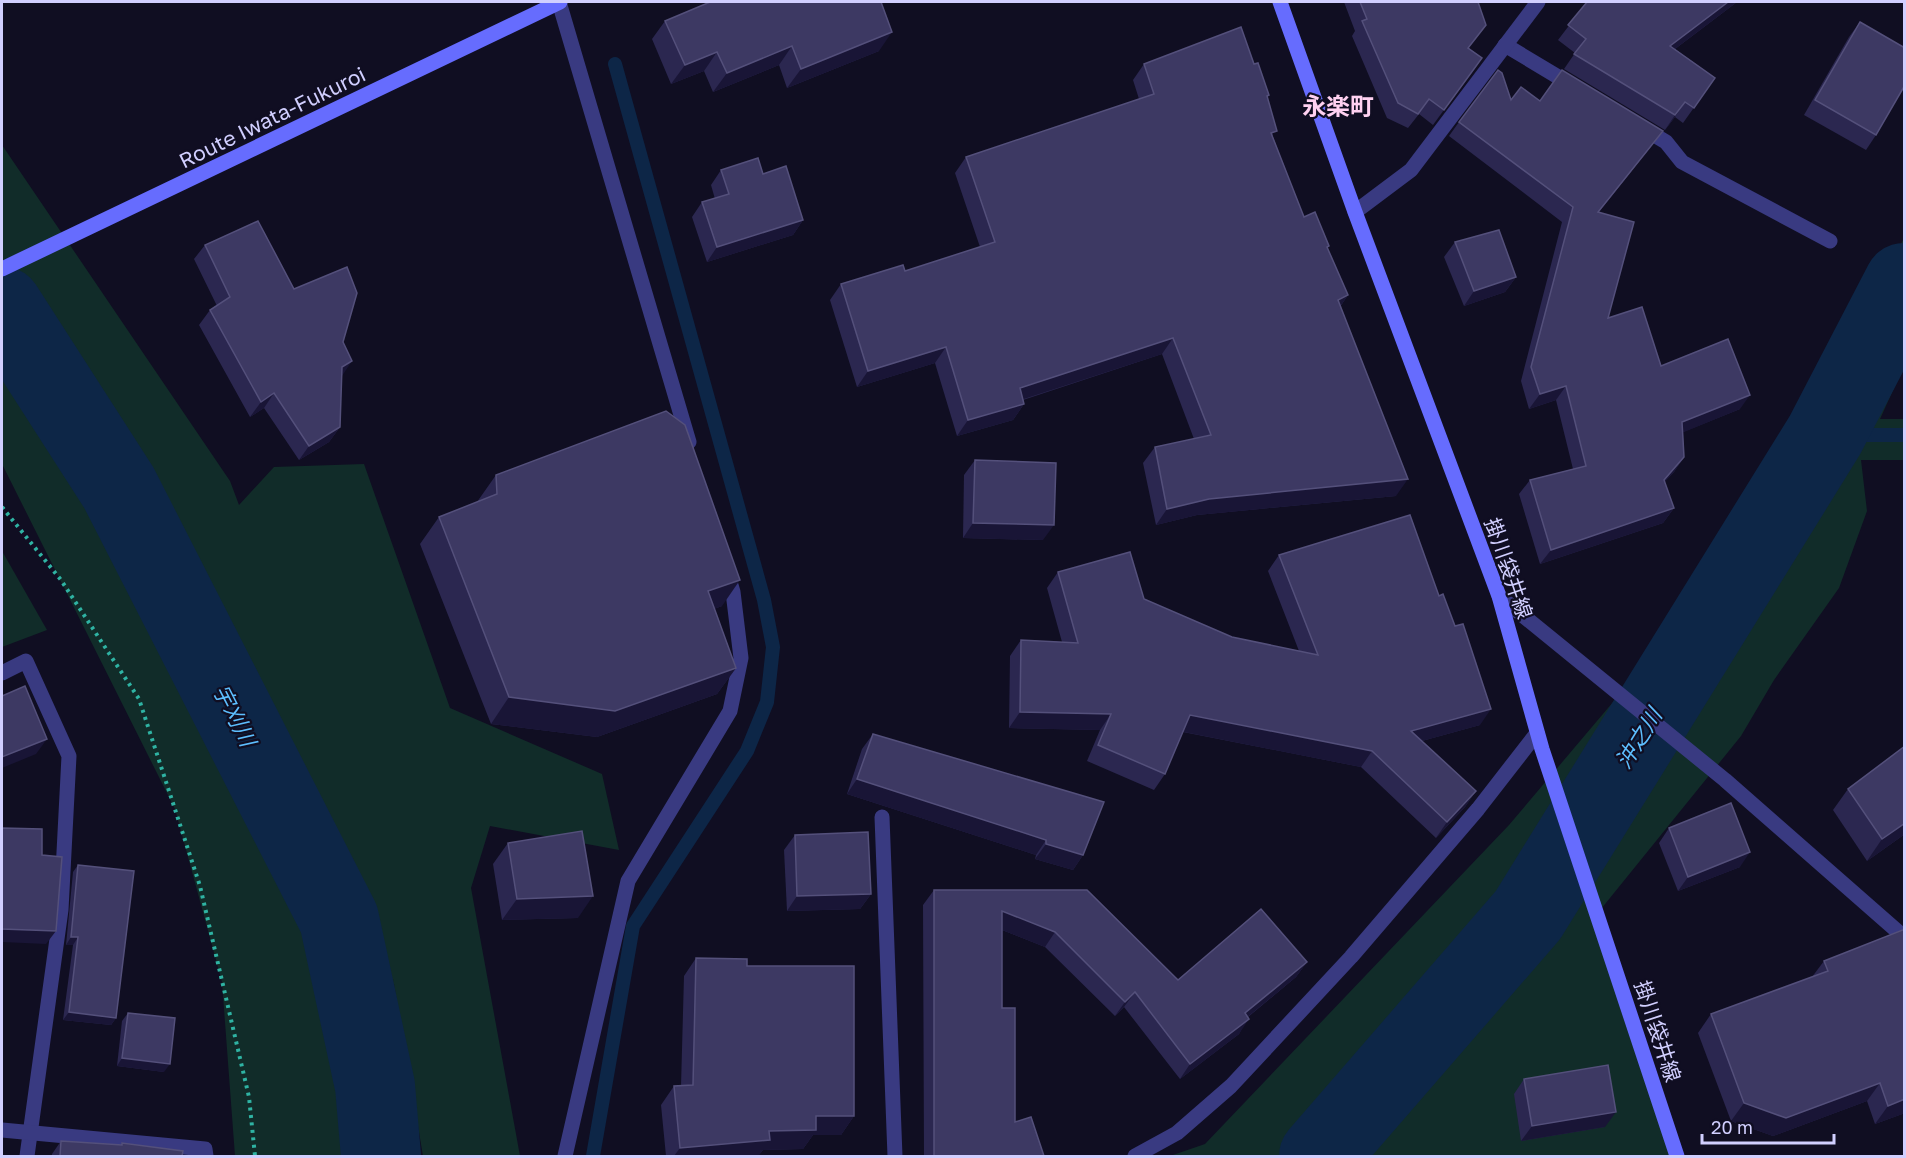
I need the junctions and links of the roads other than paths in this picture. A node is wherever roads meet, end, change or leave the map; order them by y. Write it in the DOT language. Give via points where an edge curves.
graph roads {
  1 [pos="560,2"];
  2 [pos="1280,2"];
  3 [pos="1539,2"];
  4 [pos="1505,45"];
  5 [pos="1586,93"];
  6 [pos="1626,118"];
  7 [pos="1355,212"];
  8 [pos="1830,241"];
  9 [pos="2,269"];
  10 [pos="693,456"];
  11 [pos="723,558"];
  12 [pos="1499,596"];
  13 [pos="2,673"];
  14 [pos="1537,734"];
  15 [pos="882,817"];
  16 [pos="1905,937"];
  17 [pos="2,1130"];
  18 [pos="31,1134"];
  19 [pos="27,1156"];
  20 [pos="206,1156"];
  21 [pos="565,1156"];
  22 [pos="895,1156"];
  23 [pos="1135,1156"];
  24 [pos="1677,1156"];
  1 -- 9 [label="main road, Route Iwata-Fukuroi"];
  1 -- 10 [label="street"];
  2 -- 7 [label="main road, 掛川袋井線"];
  3 -- 4 [label="street"];
  4 -- 5 [label="street"];
  4 -- 7 [label="street" via="1411,170"];
  6 -- 8 [label="street" via="1666,142 1682,162"];
  7 -- 12 [label="main road, 掛川袋井線"];
  11 -- 21 [label="street" via="733,592 741,658 730,711 628,881"];
  12 -- 14 [label="main road, 掛川袋井線"];
  12 -- 16 [label="street" via="1725,780"];
  13 -- 18 [label="street" via="26,661 69,756 61,910"];
  14 -- 23 [label="street" via="1358,949 1231,1086 1178,1133"];
  14 -- 24 [label="main road, 掛川袋井線"];
  15 -- 22 [label="street"];
  17 -- 18 [label="street"];
  18 -- 19 [label="street"];
  18 -- 20 [label="street" via="205,1149"];
}
